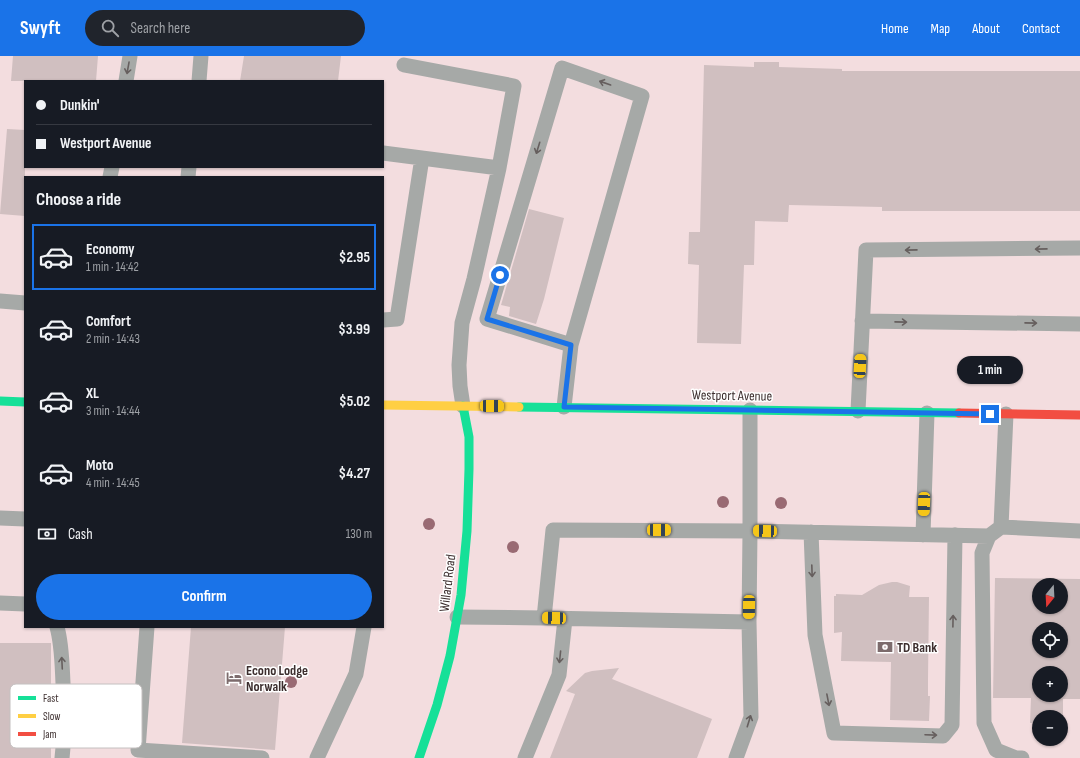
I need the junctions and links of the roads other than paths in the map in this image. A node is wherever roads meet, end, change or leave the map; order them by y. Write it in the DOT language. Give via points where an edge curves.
graph roads {
  1 [pos="130,56"];
  2 [pos="201,56"];
  3 [pos="404,65"];
  4 [pos="126,80"];
  5 [pos="199,80"];
  6 [pos="384,153"];
  7 [pos="422,158"];
  8 [pos="499,168"];
  9 [pos="1080,248"];
  10 [pos="0,301"];
  11 [pos="24,303"];
  12 [pos="384,320"];
  13 [pos="862,321"];
  14 [pos="1080,324"];
  15 [pos="571,345"];
  16 [pos="0,401"];
  17 [pos="24,402"];
  18 [pos="384,405"];
  19 [pos="463,406"];
  20 [pos="564,407"];
  21 [pos="750,410"];
  22 [pos="858,411"];
  23 [pos="927,413"];
  24 [pos="1006,414"];
  25 [pos="1080,415"];
  26 [pos="0,518"];
  27 [pos="24,519"];
  28 [pos="750,531"];
  29 [pos="811,532"];
  30 [pos="995,532"];
  31 [pos="1080,532"];
  32 [pos="923,534"];
  33 [pos="955,535"];
  34 [pos="0,603"];
  35 [pos="24,604"];
  36 [pos="457,617"];
  37 [pos="544,618"];
  38 [pos="565,618"];
  39 [pos="749,622"];
  40 [pos="57,628"];
  41 [pos="147,628"];
  42 [pos="364,628"];
  43 [pos="63,684"];
  44 [pos="142,695"];
  45 [pos="63,748"];
  46 [pos="138,748"];
  47 [pos="62,758"];
  48 [pos="262,758"];
  49 [pos="317,758"];
  50 [pos="418,758"];
  51 [pos="525,758"];
  52 [pos="736,758"];
  53 [pos="1022,758"];
  1 -- 4 [label="lane, one-way"];
  2 -- 5 [label="lane"];
  3 -- 8 [label="lane" via="514,86"];
  6 -- 7 [label="lane"];
  7 -- 8 [label="lane"];
  7 -- 12 [label="lane" via="397,319"];
  8 -- 19 [label="lane" via="462,323 459,365"];
  9 -- 13 [label="lane, one-way" via="866,250"];
  10 -- 11 [label="lane"];
  13 -- 14 [label="lane, one-way"];
  13 -- 22 [label="lane"];
  15 -- 15 [label="lane, one-way" via="642,96 562,68 487,319"];
  15 -- 20 [label="lane"];
  16 -- 17 [label="main road"];
  18 -- 19 [label="main road, Westport Avenue"];
  19 -- 20 [label="main road, Westport Avenue"];
  19 -- 36 [label="main road, Willard Road" via="469,437 469,469 467,531"];
  20 -- 21 [label="main road, Westport Avenue"];
  21 -- 22 [label="main road, Westport Avenue"];
  21 -- 28 [label="lane"];
  22 -- 23 [label="main road, Westport Avenue"];
  23 -- 24 [label="main road, Westport Avenue"];
  23 -- 32 [label="lane"];
  24 -- 25 [label="main road, Westport Avenue"];
  24 -- 30 [label="lane"];
  26 -- 27 [label="lane"];
  28 -- 29 [label="lane"];
  28 -- 37 [label="lane" via="553,530"];
  28 -- 39 [label="lane"];
  29 -- 32 [label="lane"];
  29 -- 33 [label="lane, one-way" via="815,635 834,733 943,736 952,725"];
  30 -- 31 [label="lane"];
  30 -- 33 [label="lane"];
  30 -- 53 [label="lane" via="982,553 984,723 996,750"];
  32 -- 33 [label="lane"];
  34 -- 35 [label="lane"];
  36 -- 37 [label="lane"];
  36 -- 50 [label="main road, Willard Road" via="437,704"];
  37 -- 38 [label="lane"];
  38 -- 39 [label="lane"];
  38 -- 51 [label="lane, one-way" via="559,675"];
  52 -- 39 [label="lane, one-way" via="751,717"];
  43 -- 40 [label="lane, one-way" via="62,652"];
  41 -- 44 [label="lane"];
  42 -- 49 [label="lane" via="356,674"];
  47 -- 45 [label="lane, one-way"];
  46 -- 48 [label="lane" via="138,750"];
}
